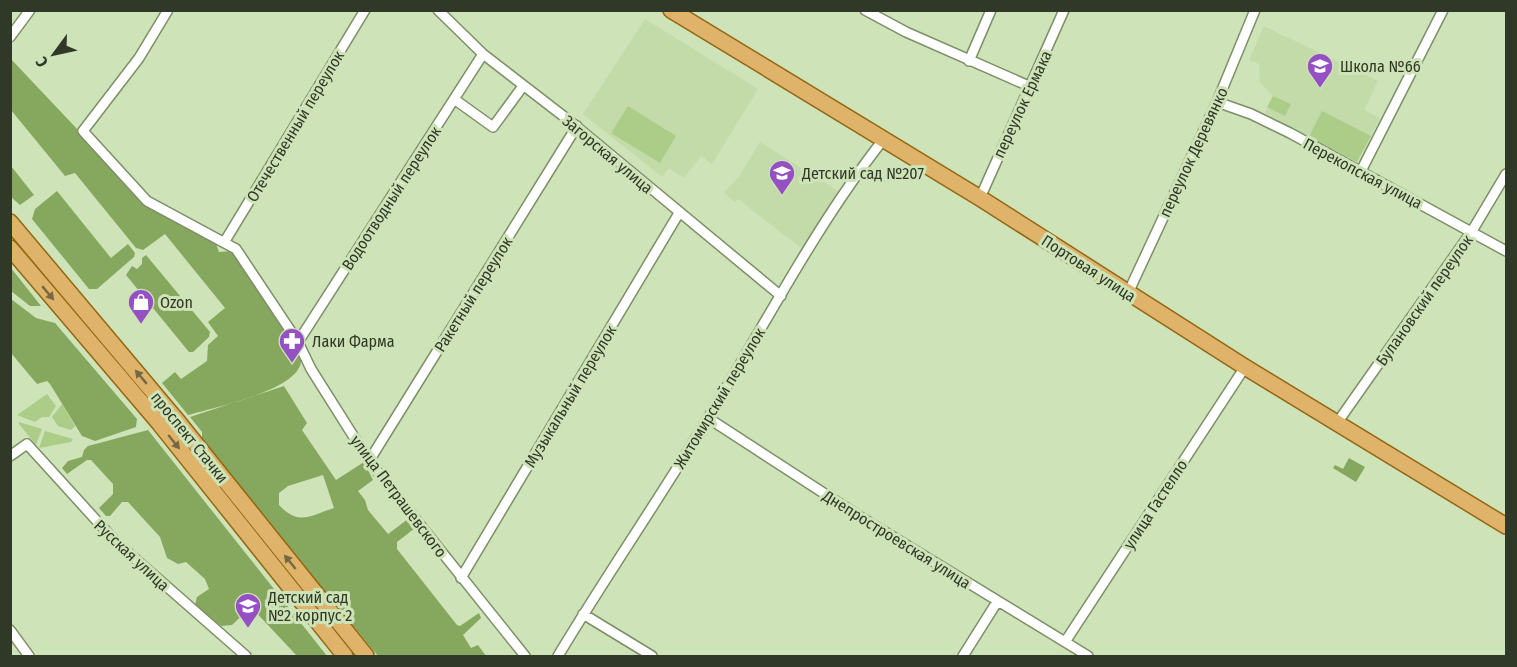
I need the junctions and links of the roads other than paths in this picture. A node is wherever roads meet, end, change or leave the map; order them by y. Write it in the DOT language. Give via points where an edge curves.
graph roads {
  1 [pos="30,10"];
  2 [pos="168,10"];
  3 [pos="365,10"];
  4 [pos="438,10"];
  5 [pos="671,10"];
  6 [pos="991,10"];
  7 [pos="1064,10"];
  8 [pos="1256,10"];
  9 [pos="1443,10"];
  10 [pos="867,11"];
  11 [pos="10,37"];
  12 [pos="483,54"];
  13 [pos="969,61"];
  14 [pos="523,86"];
  15 [pos="1031,87"];
  16 [pos="454,99"];
  17 [pos="1217,102"];
  18 [pos="577,126"];
  19 [pos="882,140"];
  20 [pos="1361,171"];
  21 [pos="1506,174"];
  22 [pos="980,198"];
  23 [pos="679,213"];
  24 [pos="10,222"];
  25 [pos="1472,231"];
  26 [pos="225,241"];
  27 [pos="10,248"];
  28 [pos="1506,251"];
  29 [pos="1128,292"];
  30 [pos="781,296"];
  31 [pos="298,342"];
  32 [pos="1245,367"];
  33 [pos="708,418"];
  34 [pos="1337,423"];
  35 [pos="10,456"];
  36 [pos="369,461"];
  37 [pos="1506,526"];
  38 [pos="461,578"];
  39 [pos="997,602"];
  40 [pos="583,615"];
  41 [pos="10,630"];
  42 [pos="1065,642"];
  43 [pos="29,657"];
  44 [pos="246,657"];
  45 [pos="345,657"];
  46 [pos="366,657"];
  47 [pos="525,657"];
  48 [pos="558,657"];
  49 [pos="652,657"];
  50 [pos="963,657"];
  51 [pos="1088,657"];
  1 -- 11 [label="street"];
  2 -- 26 [label="street, улица Петрашевского" via="139,58 83,131 147,201"];
  3 -- 26 [label="street, Отечественный переулок"];
  4 -- 12 [label="street, Загорская улица"];
  5 -- 19 [label="main road, Портовая улица"];
  6 -- 13 [label="street"];
  7 -- 15 [label="street, переулок Ермака"];
  8 -- 17 [label="street, переулок Деревянко"];
  9 -- 20 [label="street"];
  10 -- 13 [label="street"];
  12 -- 14 [label="street, Загорская улица"];
  12 -- 16 [label="street, Водоотводный переулок"];
  13 -- 15 [label="street"];
  14 -- 16 [label="street" via="494,127"];
  14 -- 18 [label="street, Загорская улица"];
  15 -- 22 [label="street, переулок Ермака"];
  16 -- 31 [label="street, Водоотводный переулок"];
  17 -- 20 [label="street, Перекопская улица" via="1251,114"];
  17 -- 29 [label="street, переулок Деревянко"];
  18 -- 23 [label="street, Загорская улица"];
  18 -- 36 [label="street, Ракетный переулок"];
  19 -- 22 [label="main road, Портовая улица"];
  19 -- 30 [label="street, Житомирский переулок"];
  20 -- 25 [label="street, Перекопская улица"];
  21 -- 25 [label="street, Булановский переулок"];
  22 -- 29 [label="main road, Портовая улица"];
  23 -- 30 [label="street, Загорская улица"];
  23 -- 38 [label="street, Музыкальный переулок"];
  46 -- 24 [label="main road, проспект Стачки, one-way" via="171,413"];
  25 -- 28 [label="street, Перекопская улица"];
  25 -- 34 [label="street, Булановский переулок"];
  26 -- 31 [label="street, улица Петрашевского" via="236,249"];
  27 -- 45 [label="main road, проспект Стачки, one-way" via="159,423"];
  29 -- 32 [label="main road, Портовая улица"];
  30 -- 33 [label="street, Житомирский переулок"];
  31 -- 36 [label="street, улица Петрашевского"];
  32 -- 34 [label="main road, Портовая улица"];
  32 -- 42 [label="street, улица Гастелло"];
  33 -- 39 [label="street, Днепростроевская улица"];
  33 -- 40 [label="street, Житомирский переулок"];
  34 -- 37 [label="main road, Портовая улица"];
  35 -- 44 [label="street, Русская улица" via="27,444 116,543"];
  36 -- 38 [label="street, улица Петрашевского"];
  38 -- 47 [label="street, улица Петрашевского"];
  39 -- 42 [label="street, Днепростроевская улица"];
  39 -- 50 [label="street"];
  40 -- 48 [label="street, Житомирский переулок"];
  40 -- 49 [label="street"];
  41 -- 43 [label="street"];
  42 -- 51 [label="street, Днепростроевская улица"];
}
